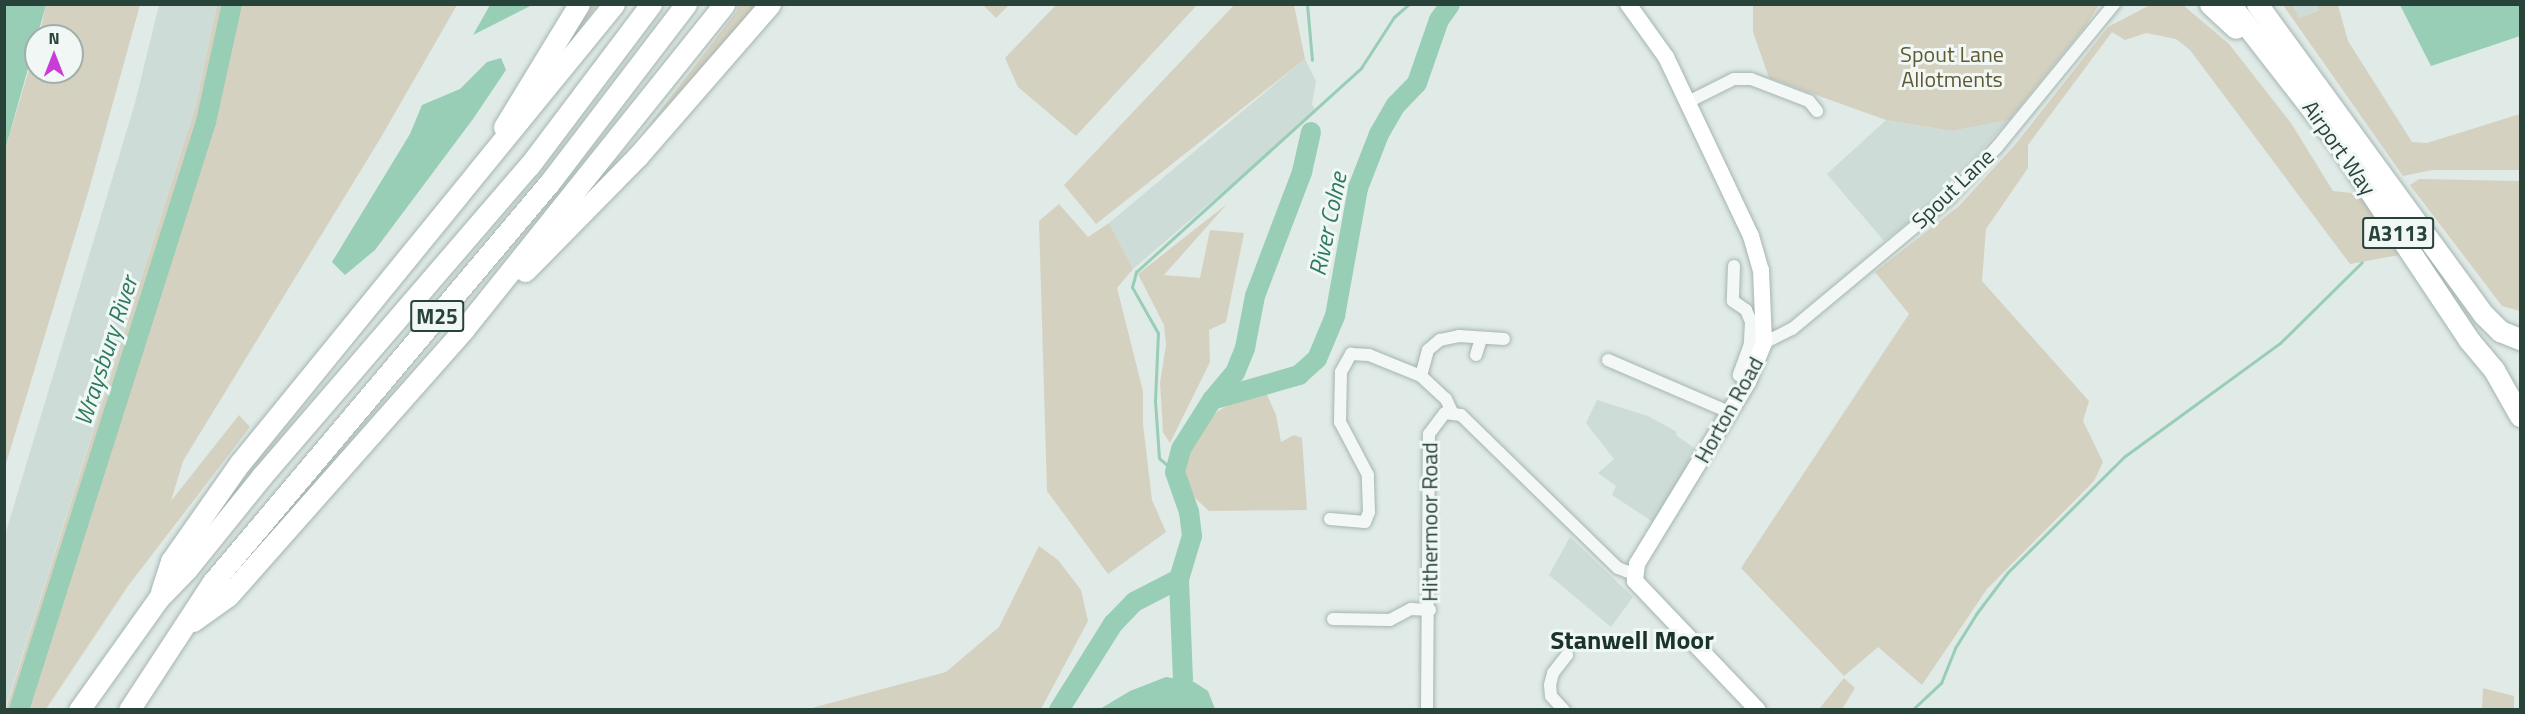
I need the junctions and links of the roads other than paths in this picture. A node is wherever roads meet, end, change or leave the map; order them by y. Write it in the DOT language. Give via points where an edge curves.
graph roads {
  1 [pos="579,4"];
  2 [pos="614,4"];
  3 [pos="651,4"];
  4 [pos="686,4"];
  5 [pos="724,4"];
  6 [pos="770,4"];
  7 [pos="1628,4"];
  8 [pos="2114,4"];
  9 [pos="2210,4"];
  10 [pos="2230,4"];
  11 [pos="2257,4"];
  12 [pos="2271,4"];
  13 [pos="2271,53"];
  14 [pos="2307,67"];
  15 [pos="1689,102"];
  16 [pos="1817,111"];
  17 [pos="479,169"];
  18 [pos="1734,267"];
  19 [pos="464,329"];
  20 [pos="1481,339"];
  21 [pos="1504,339"];
  22 [pos="2520,339"];
  23 [pos="1764,343"];
  24 [pos="1476,355"];
  25 [pos="1615,359"];
  26 [pos="1422,376"];
  27 [pos="1748,382"];
  28 [pos="1452,412"];
  29 [pos="1729,412"];
  30 [pos="2520,416"];
  31 [pos="1330,519"];
  32 [pos="1634,574"];
  33 [pos="159,598"];
  34 [pos="1430,610"];
  35 [pos="1333,620"];
  36 [pos="188,625"];
  37 [pos="1567,655"];
  38 [pos="79,710"];
  39 [pos="129,710"];
  40 [pos="1427,710"];
  41 [pos="1564,710"];
  42 [pos="1758,710"];
  1 -- 17 [label="highway, M25"];
  2 -- 17 [label="highway, M25"];
  3 -- 33 [label="highway, M25" via="529,166"];
  4 -- 36 [label="highway, M25" via="550,182 212,583"];
  5 -- 19 [label="highway, M25"];
  6 -- 19 [label="highway, M25" via="638,156"];
  7 -- 15 [label="street, Horton Road" via="1666,57"];
  8 -- 23 [label="street, Spout Lane" via="1997,147 1949,198 1792,329"];
  9 -- 13 [label="highway" via="2249,41"];
  10 -- 13 [label="highway, Airport Way / A3113"];
  11 -- 14 [label="highway, Airport Way / A3113"];
  12 -- 14 [label="highway"];
  13 -- 30 [label="highway, Airport Way / A3113" via="2335,139 2469,340 2494,370"];
  14 -- 22 [label="highway, Airport Way / A3113" via="2484,315 2500,331"];
  15 -- 16 [label="street" via="1734,79 1750,79 1809,100"];
  15 -- 23 [label="street, Horton Road" via="1759,259"];
  17 -- 33 [label="highway, M25" via="240,463 171,561"];
  18 -- 27 [label="street" via="1732,301 1746,310 1751,322 1750,345 1739,375"];
  19 -- 36 [label="highway, M25" via="228,596"];
  20 -- 21 [label="street"];
  20 -- 24 [label="street"];
  20 -- 26 [label="street" via="1459,336 1440,340 1428,350"];
  23 -- 27 [label="street, Horton Road"];
  25 -- 29 [label="street"];
  26 -- 28 [label="street" via="1446,399"];
  26 -- 31 [label="street" via="1369,355 1351,354 1341,372 1340,422 1368,475 1369,512 1365,522"];
  27 -- 29 [label="street, Horton Road"];
  28 -- 32 [label="street, Hithermoor Road" via="1476,429 1618,568"];
  28 -- 34 [label="street, Hithermoor Road" via="1434,422 1429,434"];
  29 -- 32 [label="street, Horton Road"];
  32 -- 42 [label="street" via="1645,594"];
  33 -- 38 [label="highway, M25"];
  34 -- 35 [label="street" via="1411,609 1390,620"];
  34 -- 40 [label="street, Hithermoor Road"];
  36 -- 39 [label="highway, M25"];
  37 -- 41 [label="street" via="1552,673 1550,685 1551,696"];
}
